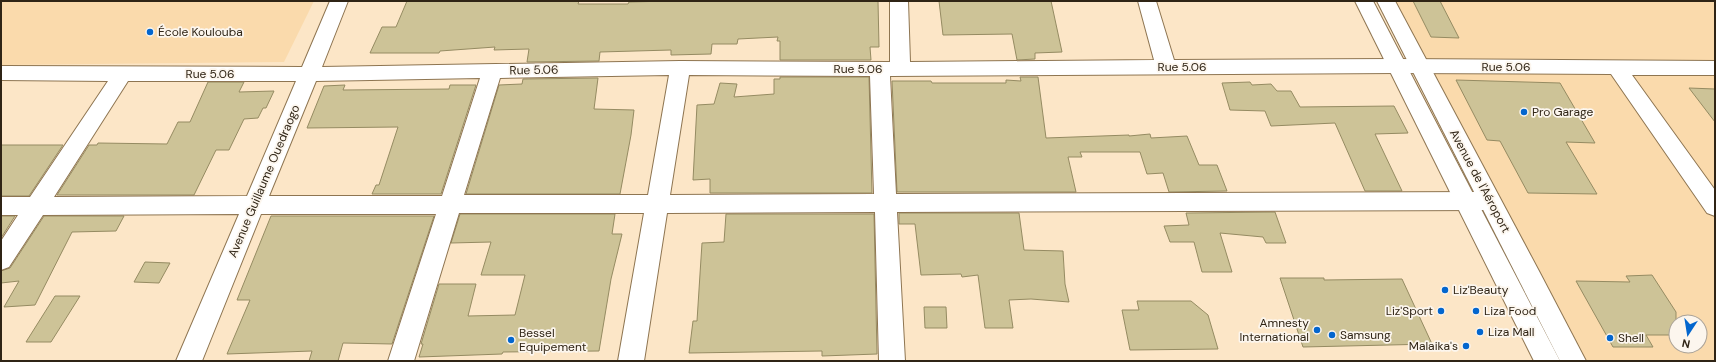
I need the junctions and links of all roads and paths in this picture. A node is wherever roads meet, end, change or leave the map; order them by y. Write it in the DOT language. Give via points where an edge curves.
graph roads {
  1 [pos="339,1"];
  2 [pos="899,1"];
  3 [pos="1147,1"];
  4 [pos="1364,1"];
  5 [pos="1386,1"];
  6 [pos="1396,66"];
  7 [pos="1166,67"];
  8 [pos="1421,67"];
  9 [pos="1616,67"];
  10 [pos="680,68"];
  11 [pos="1715,68"];
  12 [pos="890,69"];
  13 [pos="492,71"];
  14 [pos="1,73"];
  15 [pos="123,73"];
  16 [pos="308,74"];
  17 [pos="1464,200"];
  18 [pos="1491,201"];
  19 [pos="886,202"];
  20 [pos="658,204"];
  21 [pos="451,205"];
  22 [pos="1,206"];
  23 [pos="36,206"];
  24 [pos="253,206"];
  25 [pos="1715,207"];
  26 [pos="1,260"];
  27 [pos="189,361"];
  28 [pos="401,361"];
  29 [pos="630,361"];
  30 [pos="892,361"];
  31 [pos="1547,361"];
  32 [pos="1573,361"];
  1 -- 16 [label="street, Avenue Guillaume Ouedraogo"];
  2 -- 12 [label="street"];
  3 -- 7 [label="street"];
  4 -- 6 [label="street, Avenue de l'Aéroport"];
  5 -- 8 [label="street, Avenue de l'Aéroport"];
  6 -- 7 [label="street, Rue 5.06"];
  6 -- 8 [label="street, Rue 5.06"];
  6 -- 17 [label="street, Avenue de l'Aéroport"];
  7 -- 12 [label="street, Rue 5.06"];
  8 -- 9 [label="street, Rue 5.06"];
  8 -- 18 [label="street, Avenue de l'Aéroport"];
  9 -- 11 [label="street, Rue 5.06"];
  9 -- 25 [label="street"];
  10 -- 12 [label="street, Rue 5.06"];
  10 -- 13 [label="street, Rue 5.06"];
  10 -- 20 [label="street"];
  12 -- 19 [label="street"];
  13 -- 16 [label="street, Rue 5.06"];
  13 -- 21 [label="street"];
  14 -- 15 [label="street, Rue 5.06"];
  15 -- 16 [label="street, Rue 5.06"];
  15 -- 23 [label="street"];
  16 -- 24 [label="street, Avenue Guillaume Ouedraogo"];
  17 -- 18 [label="street"];
  17 -- 19 [label="street"];
  17 -- 31 [label="street, Avenue de l'Aéroport"];
  18 -- 32 [label="street, Avenue de l'Aéroport"];
  19 -- 20 [label="street"];
  19 -- 30 [label="street"];
  20 -- 21 [label="street"];
  20 -- 29 [label="street"];
  21 -- 24 [label="street"];
  21 -- 28 [label="street"];
  22 -- 23 [label="street"];
  23 -- 24 [label="street"];
  23 -- 26 [label="street"];
  24 -- 27 [label="street, Avenue Guillaume Ouedraogo"];
}
